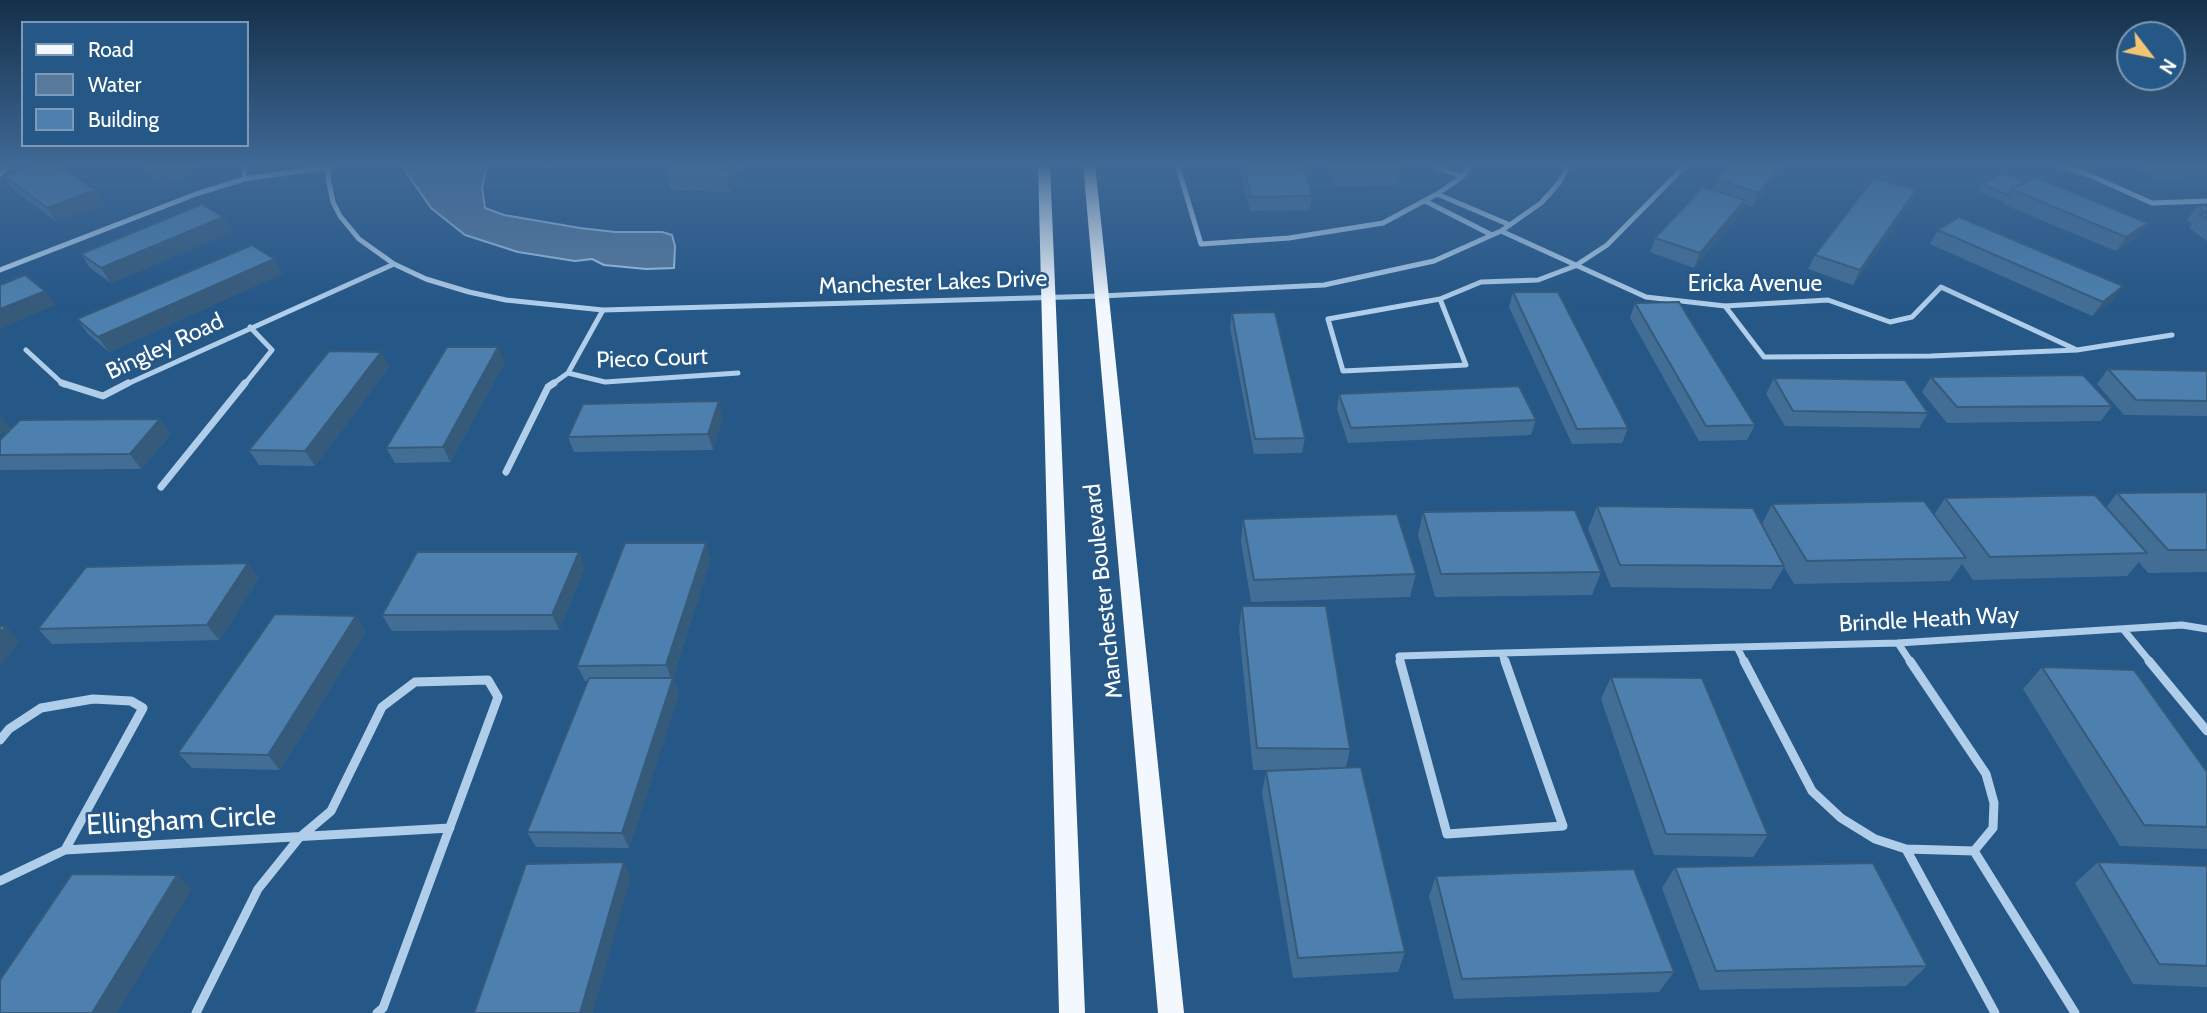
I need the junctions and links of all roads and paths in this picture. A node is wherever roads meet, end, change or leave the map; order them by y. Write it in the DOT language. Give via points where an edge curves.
graph roads {
  1 [pos="151,211"];
  2 [pos="338,211"];
  3 [pos="1046,211"];
  4 [pos="1093,211"];
  5 [pos="1191,211"];
  6 [pos="1405,211"];
  7 [pos="1445,211"];
  8 [pos="1478,211"];
  9 [pos="1529,211"];
  10 [pos="1641,211"];
  11 [pos="1510,225"];
  12 [pos="1501,231"];
  13 [pos="1492,234"];
  14 [pos="394,264"];
  15 [pos="1575,266"];
  16 [pos="0,270"];
  17 [pos="1101,296"];
  18 [pos="1050,297"];
  19 [pos="1440,299"];
  20 [pos="1725,306"];
  21 [pos="603,310"];
  22 [pos="250,327"];
  23 [pos="2172,335"];
  24 [pos="26,350"];
  25 [pos="2077,350"];
  26 [pos="568,373"];
  27 [pos="738,373"];
  28 [pos="506,472"];
  29 [pos="161,487"];
  30 [pos="2123,629"];
  31 [pos="2207,629"];
  32 [pos="1898,643"];
  33 [pos="1737,646"];
  34 [pos="1502,653"];
  35 [pos="2207,731"];
  36 [pos="0,740"];
  37 [pos="450,828"];
  38 [pos="299,838"];
  39 [pos="65,849"];
  40 [pos="1906,849"];
  41 [pos="1974,851"];
  42 [pos="0,881"];
  43 [pos="196,1013"];
  44 [pos="377,1013"];
  45 [pos="1072,1013"];
  46 [pos="1171,1013"];
  47 [pos="1995,1013"];
  48 [pos="2075,1013"];
  1 -- 16 [label="street"];
  2 -- 14 [label="street, Manchester Lakes Drive" via="359,239"];
  3 -- 18 [label="main road, Manchester Boulevard"];
  4 -- 17 [label="main road, Manchester Boulevard"];
  5 -- 6 [label="street" via="1200,244 1289,238 1383,223"];
  7 -- 13 [label="street"];
  8 -- 11 [label="street"];
  9 -- 11 [label="street, Manchester Lakes Drive"];
  10 -- 15 [label="street" via="1607,245"];
  11 -- 12 [label="street, Manchester Lakes Drive"];
  12 -- 13 [label="street, Manchester Lakes Drive"];
  12 -- 15 [label="street, Ericka Avenue"];
  13 -- 17 [label="street, Manchester Lakes Drive" via="1434,261 1338,283"];
  14 -- 21 [label="street, Manchester Lakes Drive" via="469,292"];
  14 -- 22 [label="street, Bingley Road"];
  15 -- 19 [label="street" via="1538,281 1481,282"];
  15 -- 20 [label="street, Ericka Avenue" via="1646,297"];
  17 -- 18 [label="street, Manchester Lakes Drive"];
  17 -- 46 [label="main road, Manchester Boulevard"];
  18 -- 21 [label="street, Manchester Lakes Drive"];
  18 -- 45 [label="main road, Manchester Boulevard"];
  19 -- 19 [label="street" via="1466,365 1343,371 1328,319"];
  20 -- 25 [label="street" via="1764,357"];
  20 -- 25 [label="street, Ericka Avenue" via="1829,300 1890,322 1912,317 1941,287"];
  21 -- 26 [label="street, Pieco Court"];
  22 -- 24 [label="street, Bingley Road" via="103,396 64,385"];
  22 -- 29 [label="street, Bingley Road" via="272,349"];
  23 -- 25 [label="street"];
  26 -- 27 [label="street, Pieco Court" via="605,382"];
  26 -- 28 [label="street, Pieco Court" via="548,387"];
  30 -- 31 [label="street, Brindle Heath Way" via="2182,625"];
  30 -- 32 [label="street, Brindle Heath Way"];
  30 -- 35 [label="street"];
  32 -- 33 [label="street, Brindle Heath Way"];
  32 -- 41 [label="street" via="1986,774 1994,803 1993,828"];
  33 -- 34 [label="street, Brindle Heath Way"];
  33 -- 40 [label="street" via="1812,791 1841,818 1874,839"];
  34 -- 34 [label="street, Brindle Heath Way" via="1399,656 1447,834 1563,826"];
  36 -- 39 [label="street, Ellingham Circle" via="41,708 93,699 131,701 143,708"];
  37 -- 38 [label="street, Ellingham Circle"];
  37 -- 38 [label="street, Ellingham Circle" via="498,698 488,680 415,682 382,707 331,811"];
  37 -- 44 [label="street, Ellingham Circle"];
  38 -- 39 [label="street, Ellingham Circle"];
  38 -- 43 [label="street, Ellingham Circle" via="258,889"];
  39 -- 42 [label="street, Ellingham Circle"];
  40 -- 41 [label="street"];
  40 -- 47 [label="street"];
  41 -- 48 [label="street"];
}
